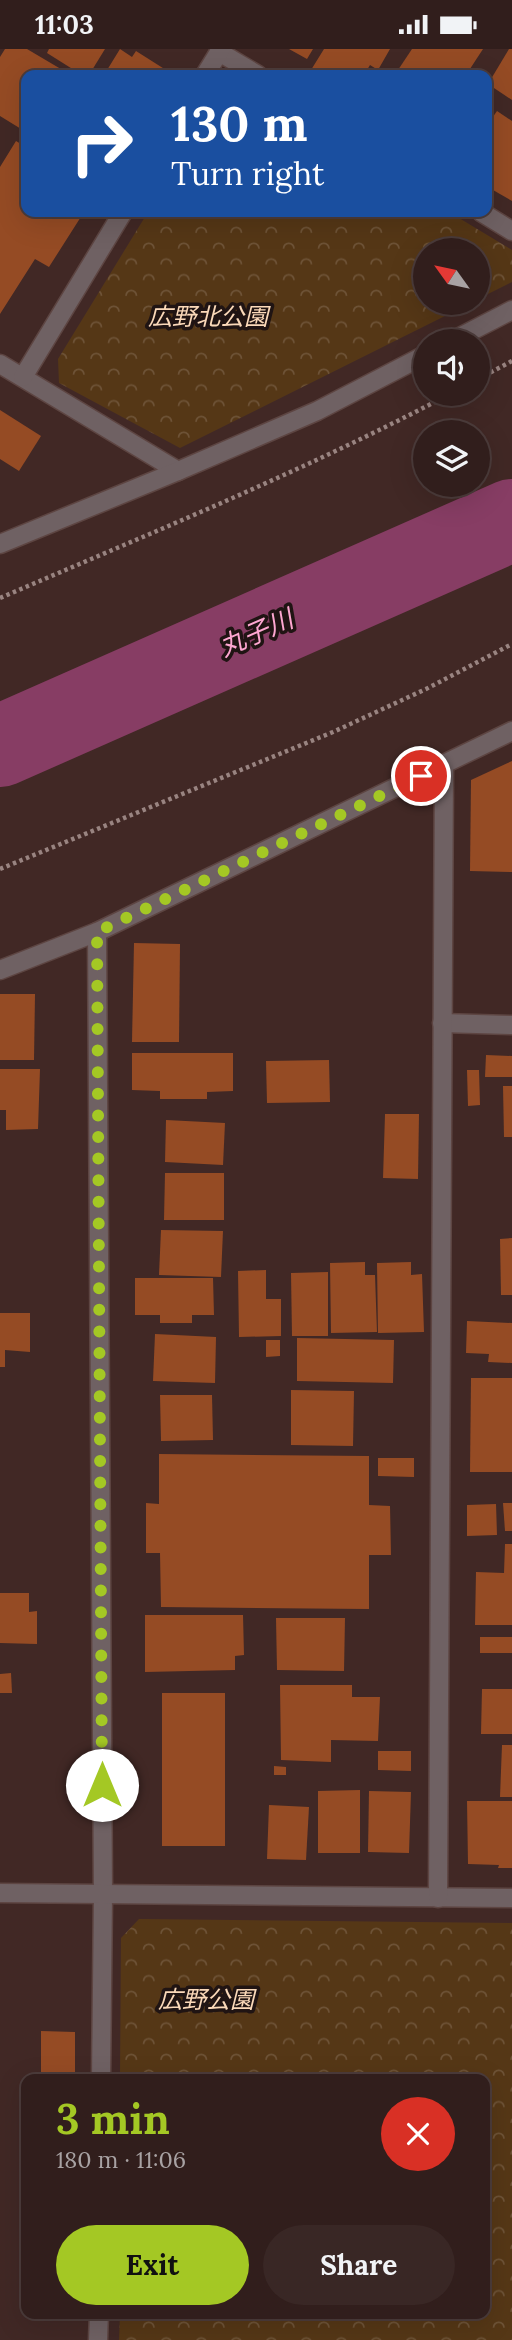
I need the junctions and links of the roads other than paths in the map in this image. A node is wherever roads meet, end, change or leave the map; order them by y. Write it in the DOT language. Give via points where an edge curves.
graph roads {
  1 [pos="220,50"];
  2 [pos="208,70"];
  3 [pos="250,70"];
  4 [pos="119,217"];
  5 [pos="489,217"];
  6 [pos="512,231"];
  7 [pos="512,310"];
  8 [pos="475,329"];
  9 [pos="413,361"];
  10 [pos="0,364"];
  11 [pos="23,377"];
  12 [pos="178,471"];
  13 [pos="0,544"];
  14 [pos="512,731"];
  15 [pos="444,765"];
  16 [pos="97,932"];
  17 [pos="0,970"];
  18 [pos="442,1023"];
  19 [pos="512,1025"];
  20 [pos="0,1893"];
  21 [pos="103,1895"];
  22 [pos="438,1898"];
  23 [pos="512,1898"];
  24 [pos="101,2074"];
  25 [pos="99,2319"];
  26 [pos="99,2340"];
  1 -- 2 [label="street"];
  1 -- 3 [label="street"];
  4 -- 11 [label="street"];
  5 -- 6 [label="street"];
  7 -- 8 [label="street"];
  9 -- 12 [label="street" via="317,411"];
  10 -- 11 [label="street"];
  11 -- 12 [label="street"];
  12 -- 13 [label="street"];
  14 -- 15 [label="street"];
  15 -- 16 [label="street"];
  15 -- 18 [label="street"];
  16 -- 17 [label="street"];
  16 -- 21 [label="street"];
  18 -- 19 [label="street"];
  18 -- 22 [label="street"];
  20 -- 21 [label="street"];
  21 -- 22 [label="street"];
  21 -- 24 [label="street"];
  22 -- 23 [label="street"];
  25 -- 26 [label="street"];
}
